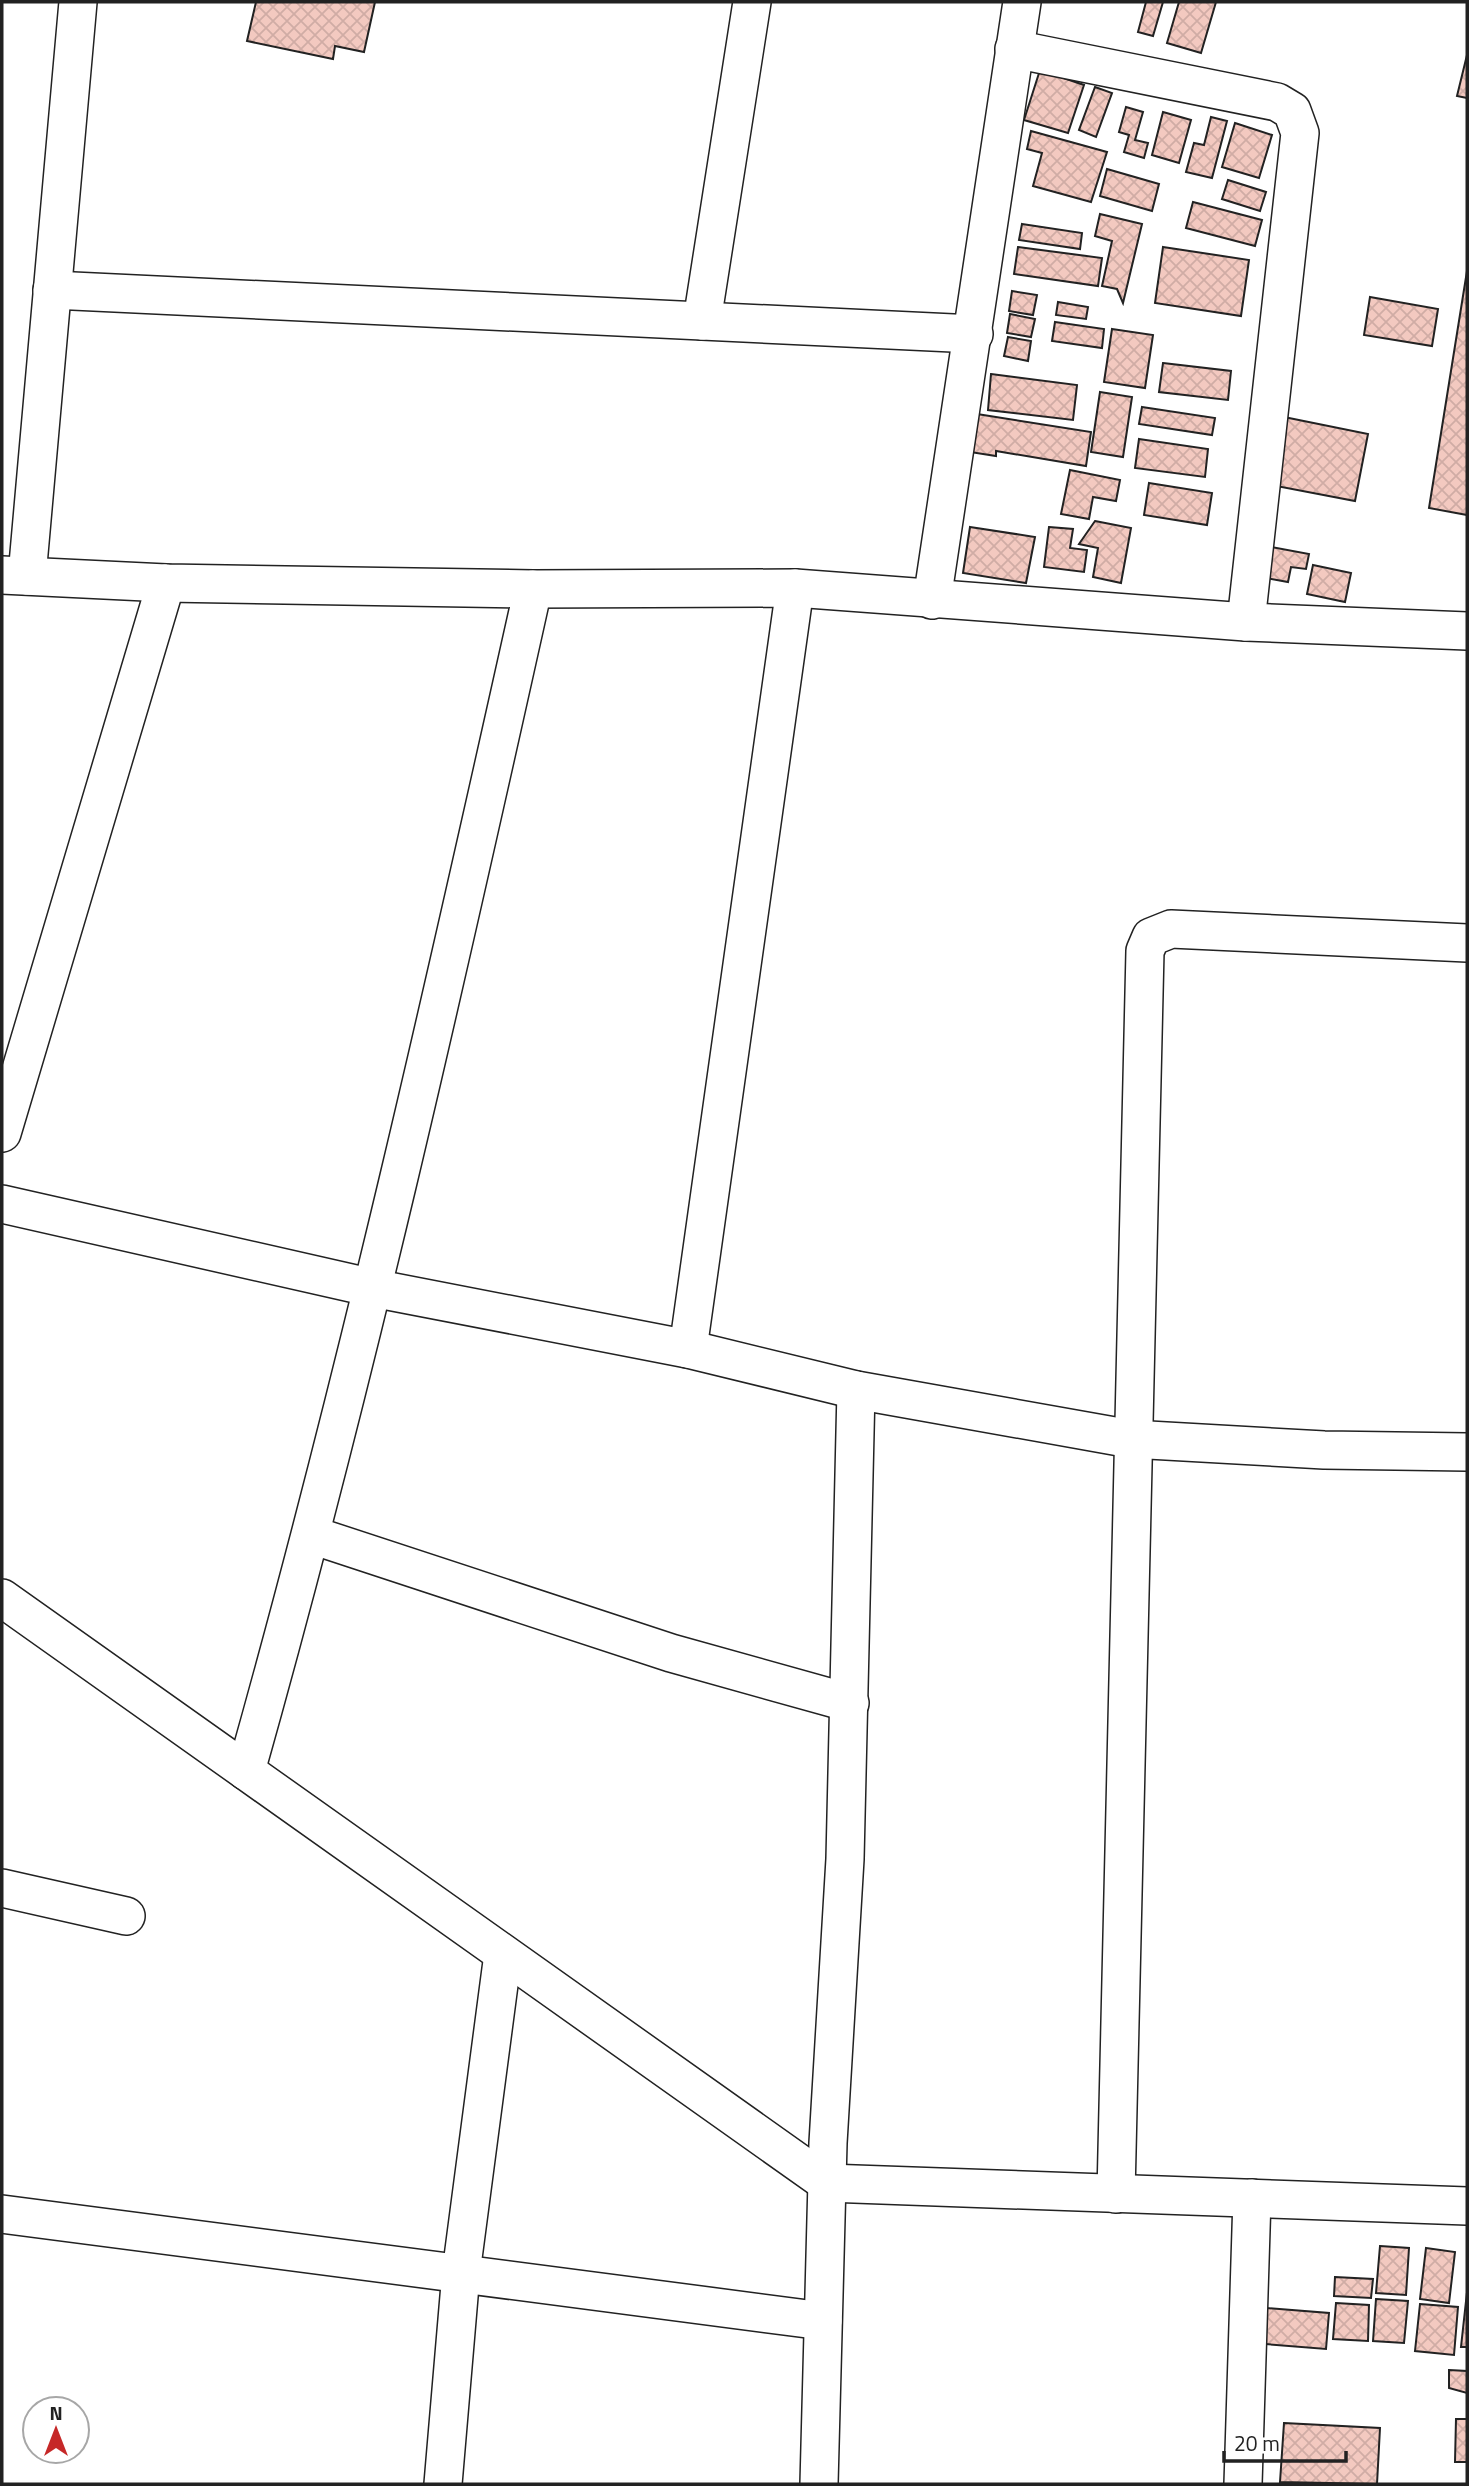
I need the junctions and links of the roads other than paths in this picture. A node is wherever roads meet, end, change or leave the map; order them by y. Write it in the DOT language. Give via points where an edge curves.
graph roads {
  1 [pos="78,2"];
  2 [pos="752,2"];
  3 [pos="1022,2"];
  4 [pos="1014,49"];
  5 [pos="52,290"];
  6 [pos="702,321"];
  7 [pos="974,334"];
  8 [pos="14,575"];
  9 [pos="166,583"];
  10 [pos="795,588"];
  11 [pos="533,589"];
  12 [pos="932,600"];
  13 [pos="1246,622"];
  14 [pos="1467,631"];
  15 [pos="1467,943"];
  16 [pos="2,1133"];
  17 [pos="2,1203"];
  18 [pos="373,1288"];
  19 [pos="688,1349"];
  20 [pos="856,1390"];
  21 [pos="1131,1439"];
  22 [pos="1467,1452"];
  23 [pos="312,1535"];
  24 [pos="2,1598"];
  25 [pos="850,1703"];
  26 [pos="246,1771"];
  27 [pos="2,1888"];
  28 [pos="126,1916"];
  29 [pos="503,1954"];
  30 [pos="827,2183"];
  31 [pos="1116,2193"];
  32 [pos="1252,2198"];
  33 [pos="1467,2206"];
  34 [pos="2,2214"];
  35 [pos="461,2273"];
  36 [pos="823,2321"];
  37 [pos="443,2484"];
  38 [pos="819,2484"];
  39 [pos="1243,2484"];
  1 -- 5 [label="street"];
  2 -- 6 [label="street"];
  3 -- 4 [label="street"];
  4 -- 7 [label="street"];
  4 -- 13 [label="street" via="1277,102 1292,111 1300,133"];
  5 -- 6 [label="street"];
  5 -- 8 [label="street"];
  6 -- 7 [label="street"];
  7 -- 12 [label="street"];
  8 -- 9 [label="street"];
  9 -- 11 [label="street"];
  9 -- 16 [label="street"];
  10 -- 11 [label="street"];
  10 -- 12 [label="street"];
  10 -- 19 [label="street"];
  11 -- 18 [label="street" via="440,1011"];
  12 -- 13 [label="street"];
  13 -- 14 [label="street"];
  15 -- 21 [label="street" via="1171,929 1151,937 1145,951"];
  17 -- 18 [label="street"];
  18 -- 19 [label="street"];
  18 -- 23 [label="street"];
  19 -- 20 [label="street"];
  20 -- 21 [label="street"];
  20 -- 25 [label="street"];
  21 -- 22 [label="street" via="1324,1450"];
  21 -- 31 [label="street"];
  23 -- 25 [label="street" via="671,1653"];
  23 -- 26 [label="street"];
  24 -- 26 [label="street"];
  25 -- 30 [label="street"];
  26 -- 29 [label="street"];
  27 -- 28 [label="street"];
  29 -- 30 [label="street"];
  29 -- 35 [label="street"];
  30 -- 31 [label="street"];
  30 -- 36 [label="street"];
  31 -- 32 [label="street"];
  32 -- 33 [label="street"];
  32 -- 39 [label="street"];
  34 -- 35 [label="street"];
  35 -- 36 [label="street"];
  35 -- 37 [label="street"];
  36 -- 38 [label="street"];
}
